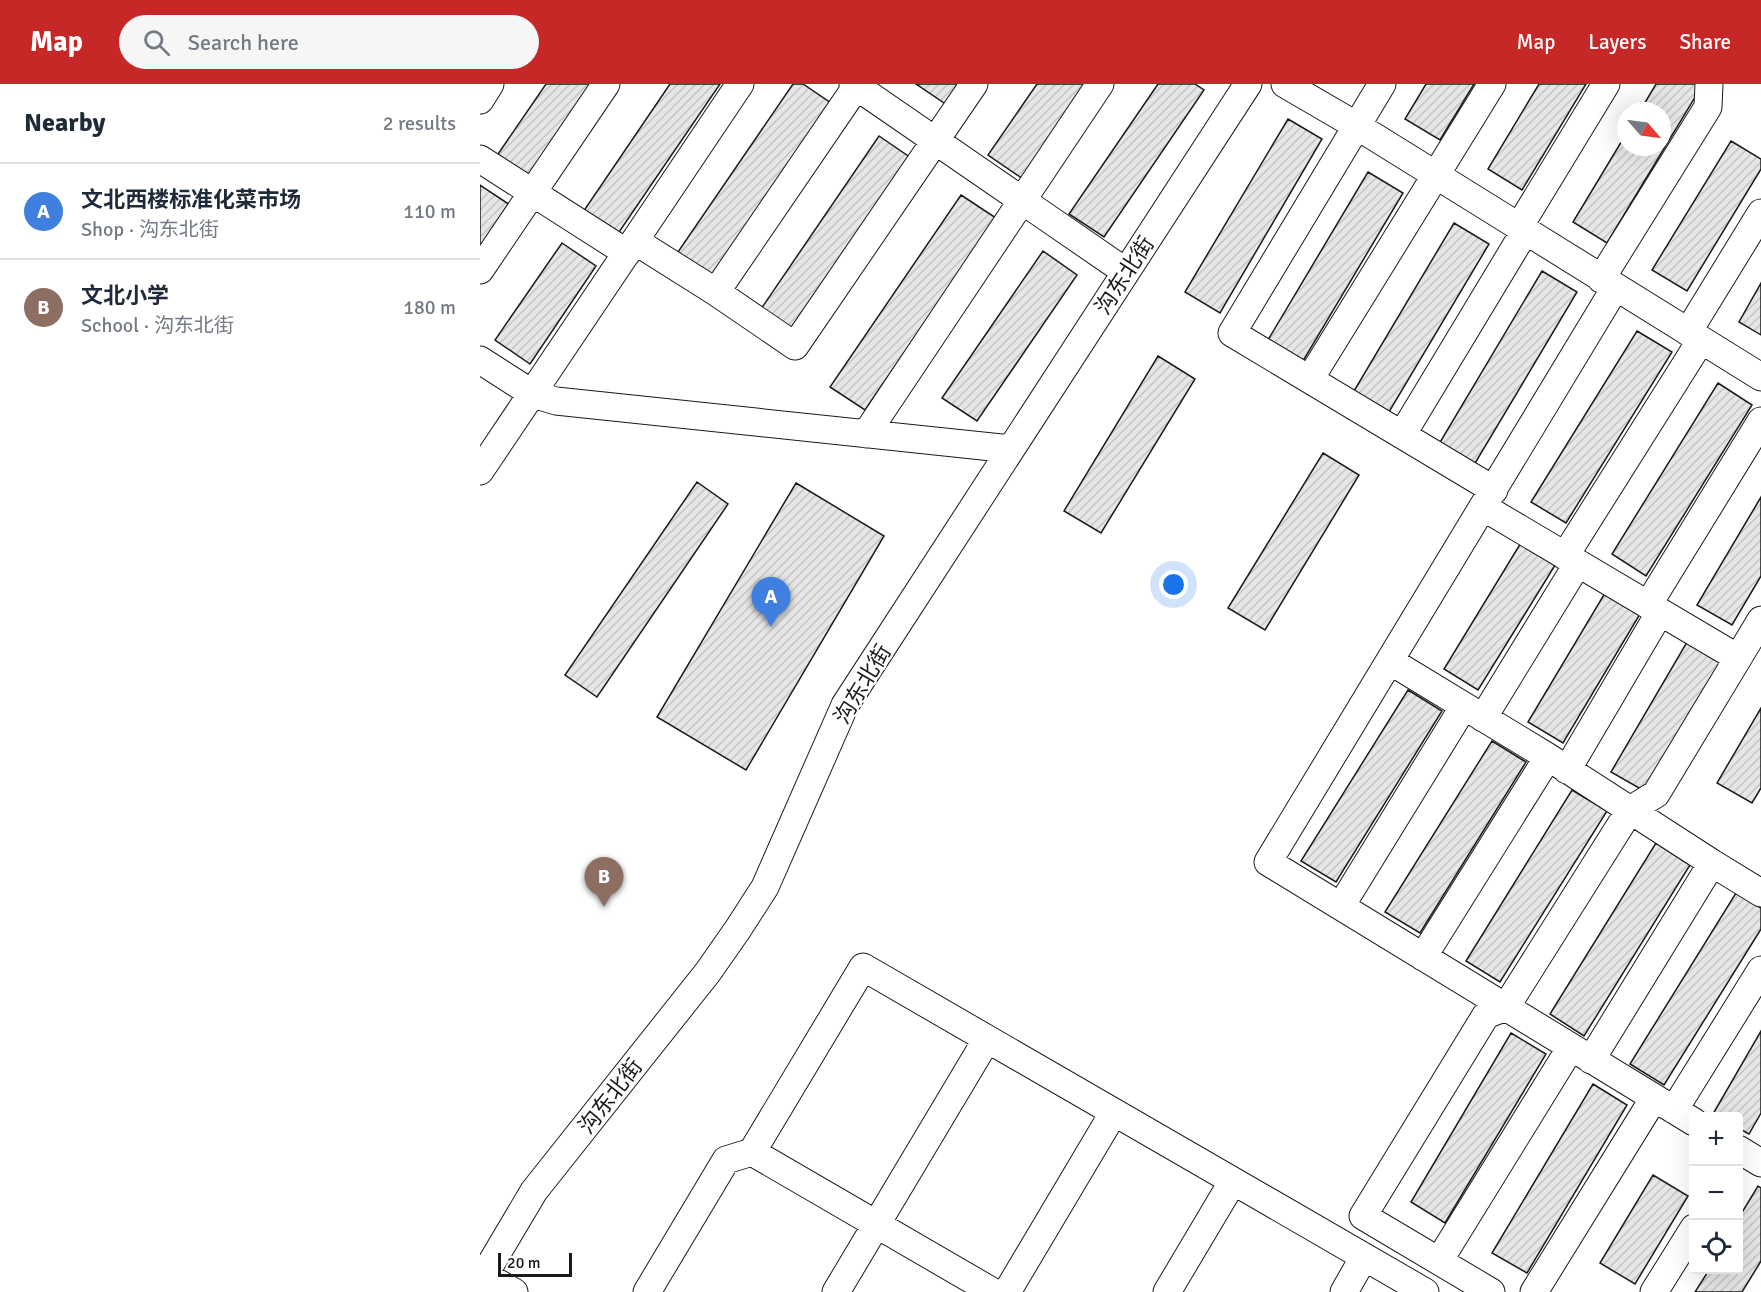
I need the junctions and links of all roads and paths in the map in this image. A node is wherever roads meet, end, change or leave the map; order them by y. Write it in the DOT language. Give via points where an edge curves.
graph roads {
  1 [pos="490,84"];
  2 [pos="606,84"];
  3 [pos="740,84"];
  4 [pos="974,84"];
  5 [pos="1100,84"];
  6 [pos="1248,84"];
  7 [pos="1285,84"];
  8 [pos="1382,84"];
  9 [pos="1492,84"];
  10 [pos="1606,84"];
  11 [pos="1709,84"];
  12 [pos="856,85"];
  13 [pos="480,100"];
  14 [pos="1357,126"];
  15 [pos="935,141"];
  16 [pos="480,159"];
  17 [pos="1436,175"];
  18 [pos="532,193"];
  19 [pos="1022,201"];
  20 [pos="1761,213"];
  21 [pos="1522,229"];
  22 [pos="631,247"];
  23 [pos="480,270"];
  24 [pos="1126,272"];
  25 [pos="1608,283"];
  26 [pos="716,292"];
  27 [pos="1695,336"];
  28 [pos="480,360"];
  29 [pos="1761,377"];
  30 [pos="1310,379"];
  31 [pos="533,394"];
  32 [pos="1761,421"];
  33 [pos="866,434"];
  34 [pos="1402,435"];
  35 [pos="1011,449"];
  36 [pos="480,471"];
  37 [pos="1488,499"];
  38 [pos="1571,560"];
  39 [pos="1654,609"];
  40 [pos="1761,620"];
  41 [pos="1738,658"];
  42 [pos="1390,661"];
  43 [pos="1474,712"];
  44 [pos="1557,763"];
  45 [pos="1630,810"];
  46 [pos="1712,863"];
  47 [pos="1761,893"];
  48 [pos="1341,906"];
  49 [pos="1423,957"];
  50 [pos="1761,970"];
  51 [pos="1506,1007"];
  52 [pos="987,1039"];
  53 [pos="1581,1053"];
  54 [pos="1674,1110"];
  55 [pos="1114,1112"];
  56 [pos="752,1152"];
  57 [pos="1233,1181"];
  58 [pos="877,1225"];
  59 [pos="1689,1236"];
  60 [pos="1364,1257"];
  61 [pos="1439,1261"];
  62 [pos="482,1279"];
  63 [pos="514,1292"];
  64 [pos="647,1292"];
  65 [pos="836,1292"];
  66 [pos="993,1292"];
  67 [pos="1007,1292"];
  68 [pos="1167,1292"];
  69 [pos="1344,1292"];
  70 [pos="1425,1292"];
  71 [pos="1491,1292"];
  72 [pos="1534,1292"];
  73 [pos="1654,1292"];
  1 -- 13 [label="street"];
  2 -- 18 [label="street"];
  3 -- 22 [label="street"];
  4 -- 15 [label="street"];
  5 -- 19 [label="street"];
  6 -- 24 [label="street, 沟东北街"];
  7 -- 14 [label="street"];
  8 -- 14 [label="street"];
  9 -- 17 [label="street"];
  10 -- 21 [label="street"];
  11 -- 25 [label="street" via="1708,107"];
  12 -- 15 [label="street"];
  12 -- 26 [label="street"];
  14 -- 17 [label="street"];
  14 -- 30 [label="street" via="1232,333"];
  15 -- 19 [label="street"];
  15 -- 26 [label="street" via="795,346"];
  16 -- 18 [label="street"];
  17 -- 21 [label="street"];
  17 -- 30 [label="street"];
  18 -- 22 [label="street"];
  18 -- 23 [label="street"];
  19 -- 24 [label="street"];
  19 -- 33 [label="street"];
  20 -- 27 [label="street"];
  21 -- 25 [label="street"];
  21 -- 34 [label="street"];
  22 -- 26 [label="street"];
  22 -- 31 [label="street"];
  24 -- 35 [label="street, 沟东北街"];
  25 -- 27 [label="street"];
  25 -- 37 [label="street"];
  27 -- 29 [label="street"];
  27 -- 38 [label="street"];
  28 -- 31 [label="street"];
  30 -- 34 [label="street"];
  31 -- 33 [label="street" via="556,401"];
  31 -- 36 [label="street"];
  32 -- 39 [label="street"];
  33 -- 35 [label="street"];
  34 -- 37 [label="street"];
  35 -- 62 [label="street, 沟东北街" via="845,705 765,887 708,972 534,1191"];
  37 -- 38 [label="street"];
  37 -- 42 [label="street"];
  38 -- 39 [label="street"];
  38 -- 43 [label="street"];
  39 -- 41 [label="street"];
  39 -- 44 [label="street"];
  40 -- 41 [label="street"];
  41 -- 45 [label="street" via="1656,794"];
  42 -- 43 [label="street"];
  42 -- 48 [label="street" via="1269,862"];
  43 -- 44 [label="street"];
  43 -- 48 [label="street"];
  44 -- 45 [label="street"];
  44 -- 49 [label="street"];
  45 -- 46 [label="street"];
  45 -- 51 [label="street"];
  46 -- 47 [label="street"];
  46 -- 53 [label="street"];
  48 -- 49 [label="street"];
  49 -- 51 [label="street"];
  50 -- 54 [label="street"];
  51 -- 53 [label="street"];
  51 -- 61 [label="street" via="1486,1015 1363,1216"];
  52 -- 55 [label="street"];
  52 -- 56 [label="street" via="863,967"];
  52 -- 58 [label="street"];
  53 -- 54 [label="street"];
  53 -- 61 [label="street"];
  54 -- 72 [label="street"];
  55 -- 57 [label="street"];
  55 -- 67 [label="street"];
  56 -- 58 [label="street"];
  56 -- 64 [label="street" via="726,1160"];
  57 -- 60 [label="street"];
  57 -- 68 [label="street"];
  58 -- 65 [label="street"];
  58 -- 66 [label="street"];
  59 -- 73 [label="street"];
  60 -- 69 [label="street"];
  60 -- 70 [label="street"];
  61 -- 71 [label="street"];
  62 -- 63 [label="street"];
}
